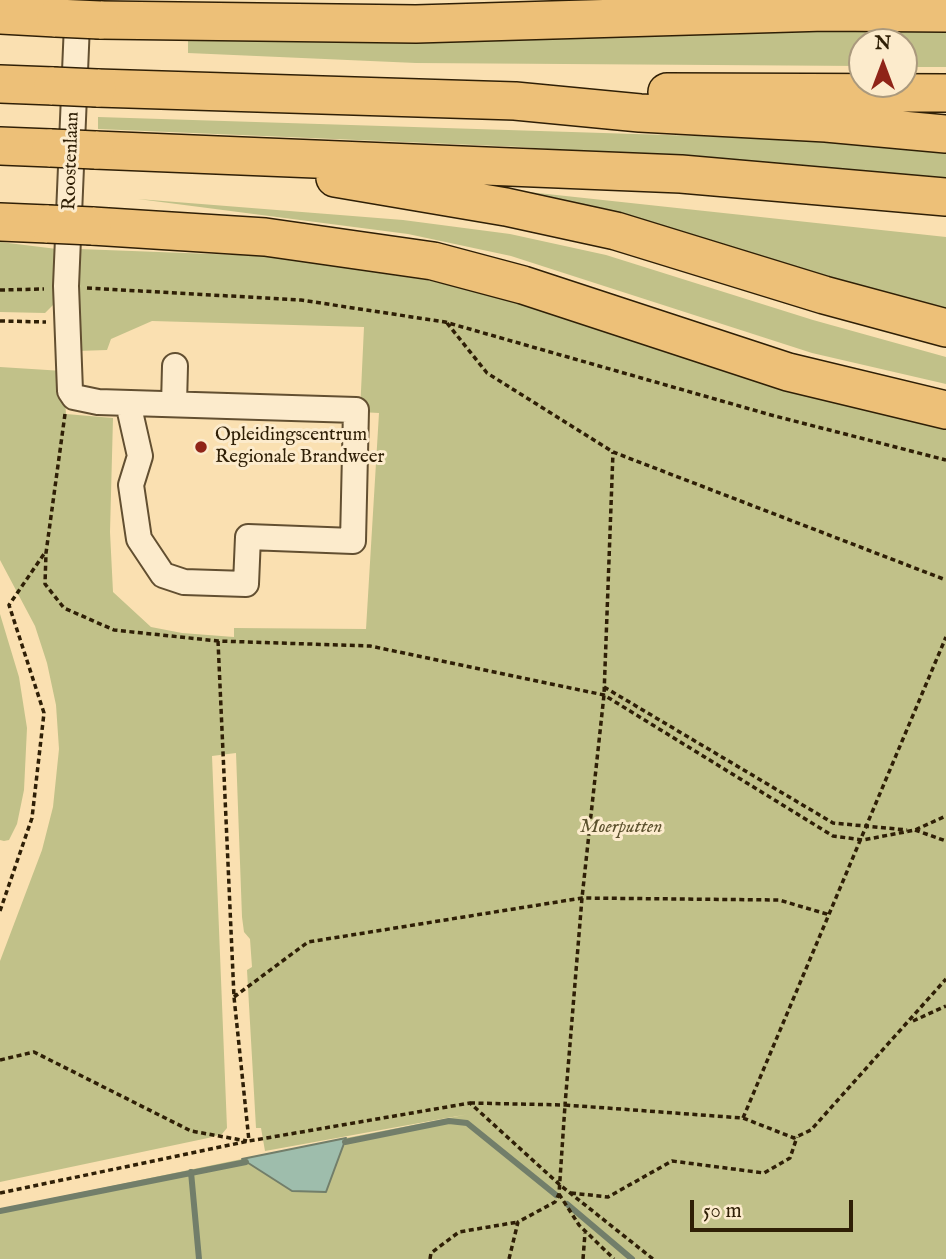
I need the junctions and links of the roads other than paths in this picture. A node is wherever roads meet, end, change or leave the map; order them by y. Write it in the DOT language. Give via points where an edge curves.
graph roads {
  1 [pos="78,13"];
  2 [pos="946,13"];
  3 [pos="0,15"];
  4 [pos="0,84"];
  5 [pos="946,93"];
  6 [pos="515,101"];
  7 [pos="946,134"];
  8 [pos="0,146"];
  9 [pos="196,155"];
  10 [pos="946,197"];
  11 [pos="0,222"];
  12 [pos="946,328"];
  13 [pos="175,366"];
  14 [pos="128,403"];
  15 [pos="174,404"];
  16 [pos="946,410"];
  1 -- 2 [label="highway" via="416,24 811,12"];
  1 -- 3 [label="highway"];
  1 -- 14 [label="street, Roostenlaan" via="66,286 68,385 74,397"];
  4 -- 6 [label="highway, bridge"];
  5 -- 6 [label="highway" via="624,92"];
  6 -- 7 [label="highway"];
  8 -- 9 [label="highway, bridge"];
  9 -- 10 [label="highway" via="681,174"];
  9 -- 12 [label="highway" via="566,219"];
  11 -- 16 [label="highway, bridge" via="265,237 433,261 523,285 788,372"];
  13 -- 15 [label="street"];
  14 -- 15 [label="street"];
  14 -- 15 [label="street" via="140,456 131,485 139,539 163,575 184,582 246,584 248,537 353,541 356,410"];
}
